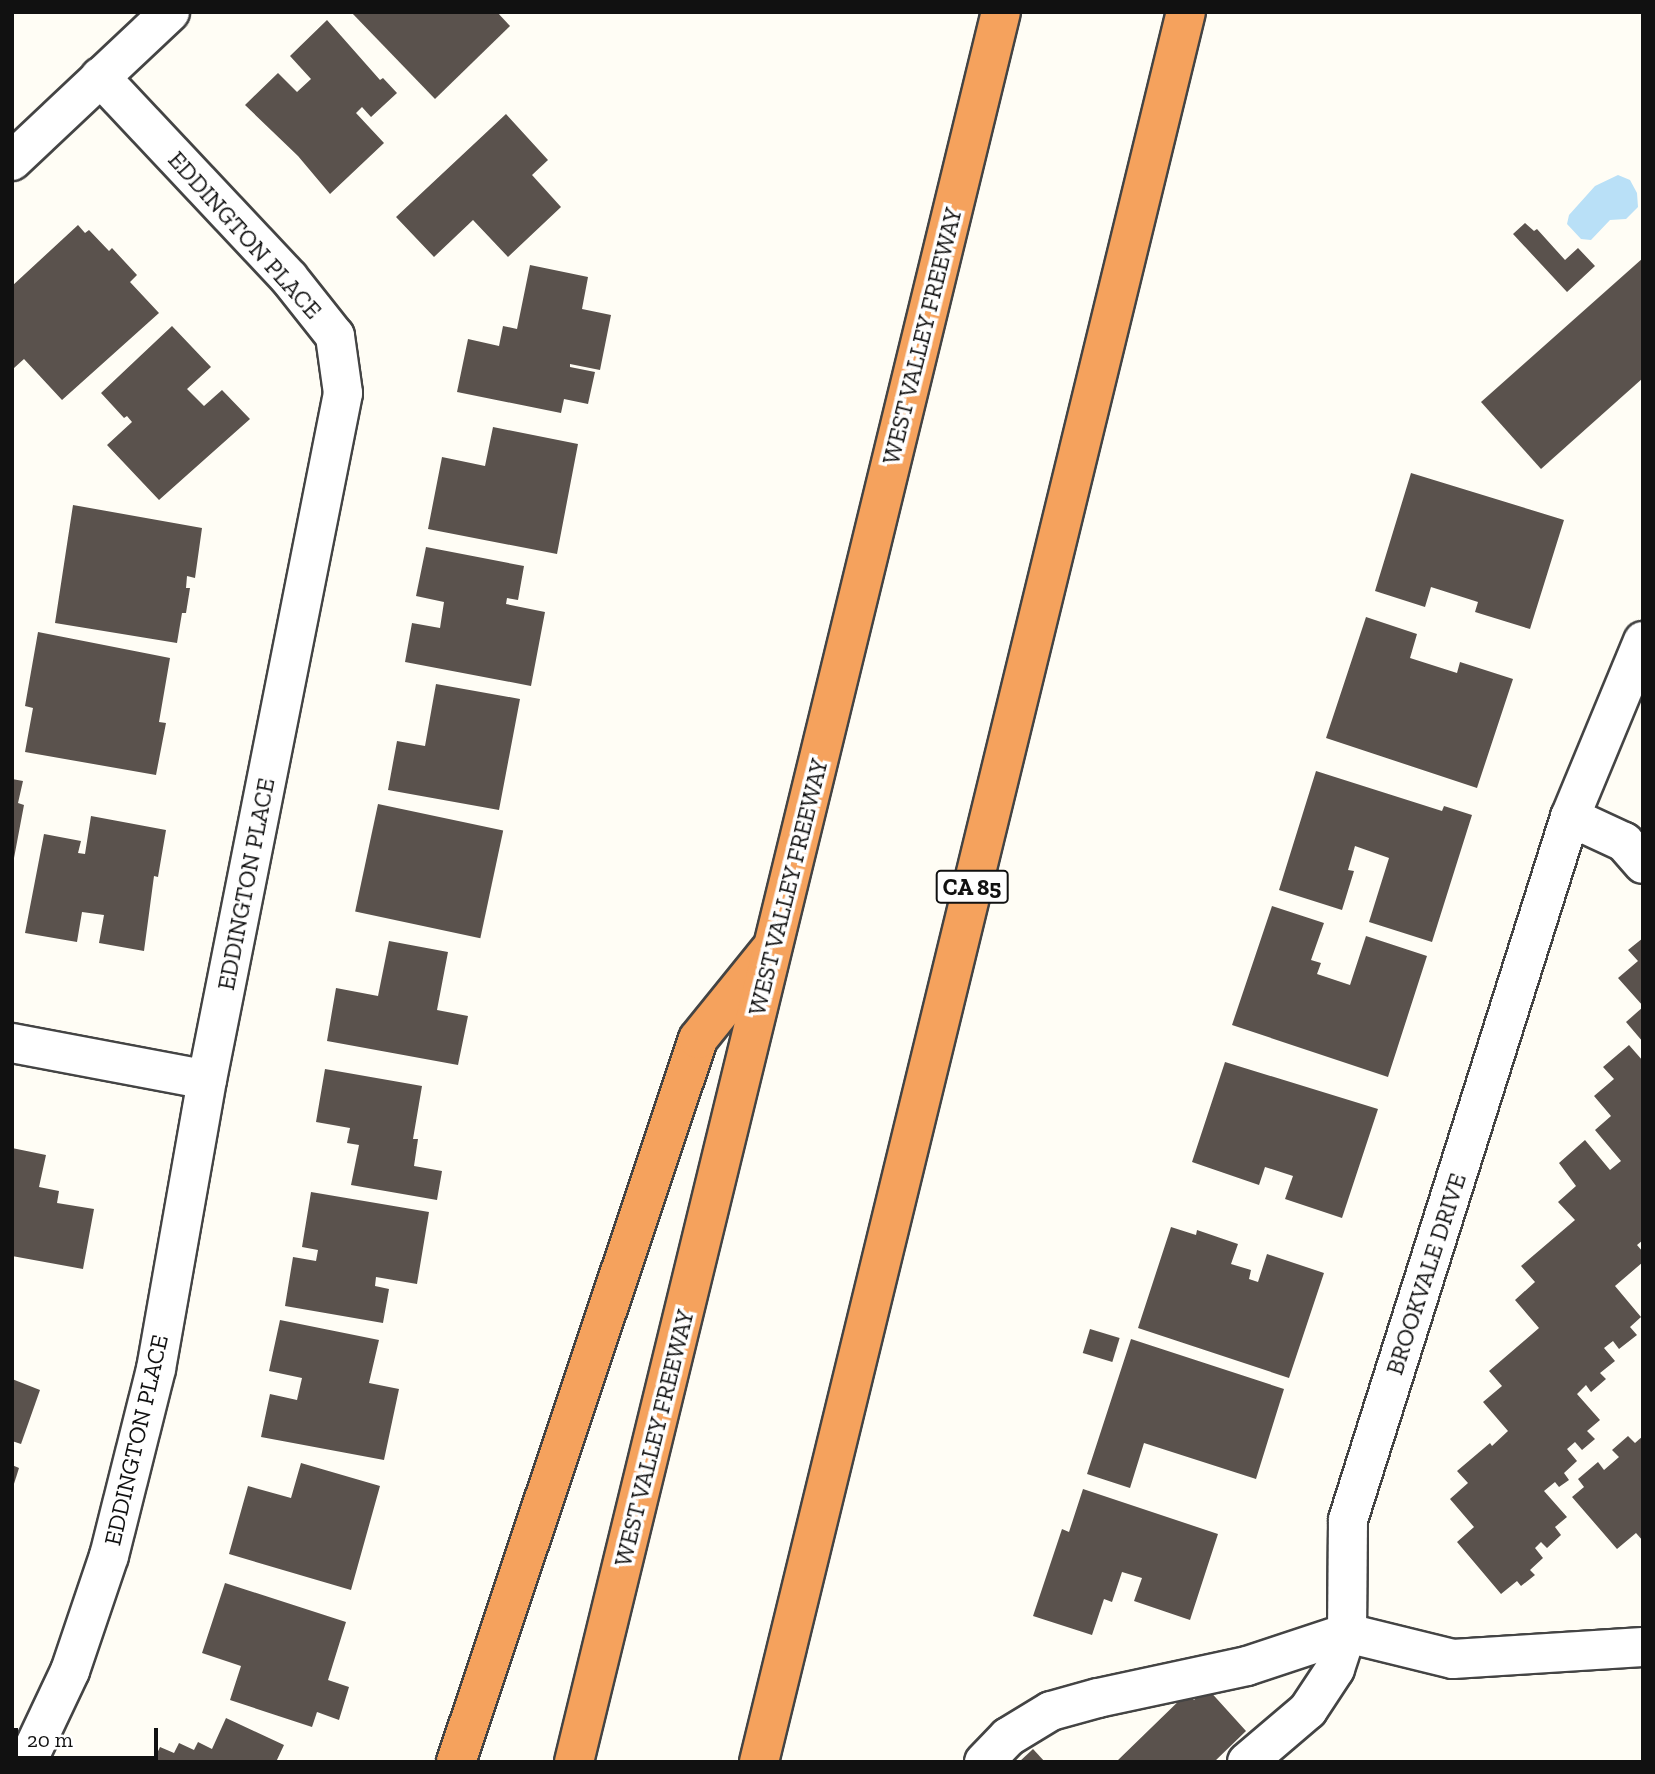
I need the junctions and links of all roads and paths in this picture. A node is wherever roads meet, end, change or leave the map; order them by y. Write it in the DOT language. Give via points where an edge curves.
graph roads {
  1 [pos="170,12"];
  2 [pos="1001,12"];
  3 [pos="1186,12"];
  4 [pos="100,77"];
  5 [pos="12,161"];
  6 [pos="1643,641"];
  7 [pos="1570,817"];
  8 [pos="1643,863"];
  9 [pos="775,944"];
  10 [pos="12,1043"];
  11 [pos="207,1080"];
  12 [pos="1347,1633"];
  13 [pos="1643,1647"];
  14 [pos="27,1762"];
  15 [pos="456,1762"];
  16 [pos="574,1762"];
  17 [pos="760,1762"];
  18 [pos="984,1762"];
  19 [pos="1247,1762"];
  1 -- 4 [label="street"];
  2 -- 9 [label="highway, WEST VALLEY FREEWAY"];
  3 -- 17 [label="highway, CA 85"];
  4 -- 5 [label="street"];
  4 -- 11 [label="street, EDDINGTON PLACE" via="289,278 335,336 343,393"];
  6 -- 7 [label="street, BROOKVALE DRIVE"];
  7 -- 8 [label="street" via="1624,842"];
  7 -- 12 [label="street, BROOKVALE DRIVE" via="1348,1520"];
  9 -- 15 [label="highway" via="698,1039"];
  9 -- 16 [label="highway, WEST VALLEY FREEWAY"];
  10 -- 11 [label="street"];
  11 -- 14 [label="street, EDDINGTON PLACE" via="156,1369 109,1556 70,1671"];
  12 -- 13 [label="street" via="1453,1659"];
  12 -- 18 [label="street" via="1247,1667 1051,1711 1008,1737"];
  12 -- 19 [label="street, BROOKVALE DRIVE" via="1335,1669 1308,1710"];
}
